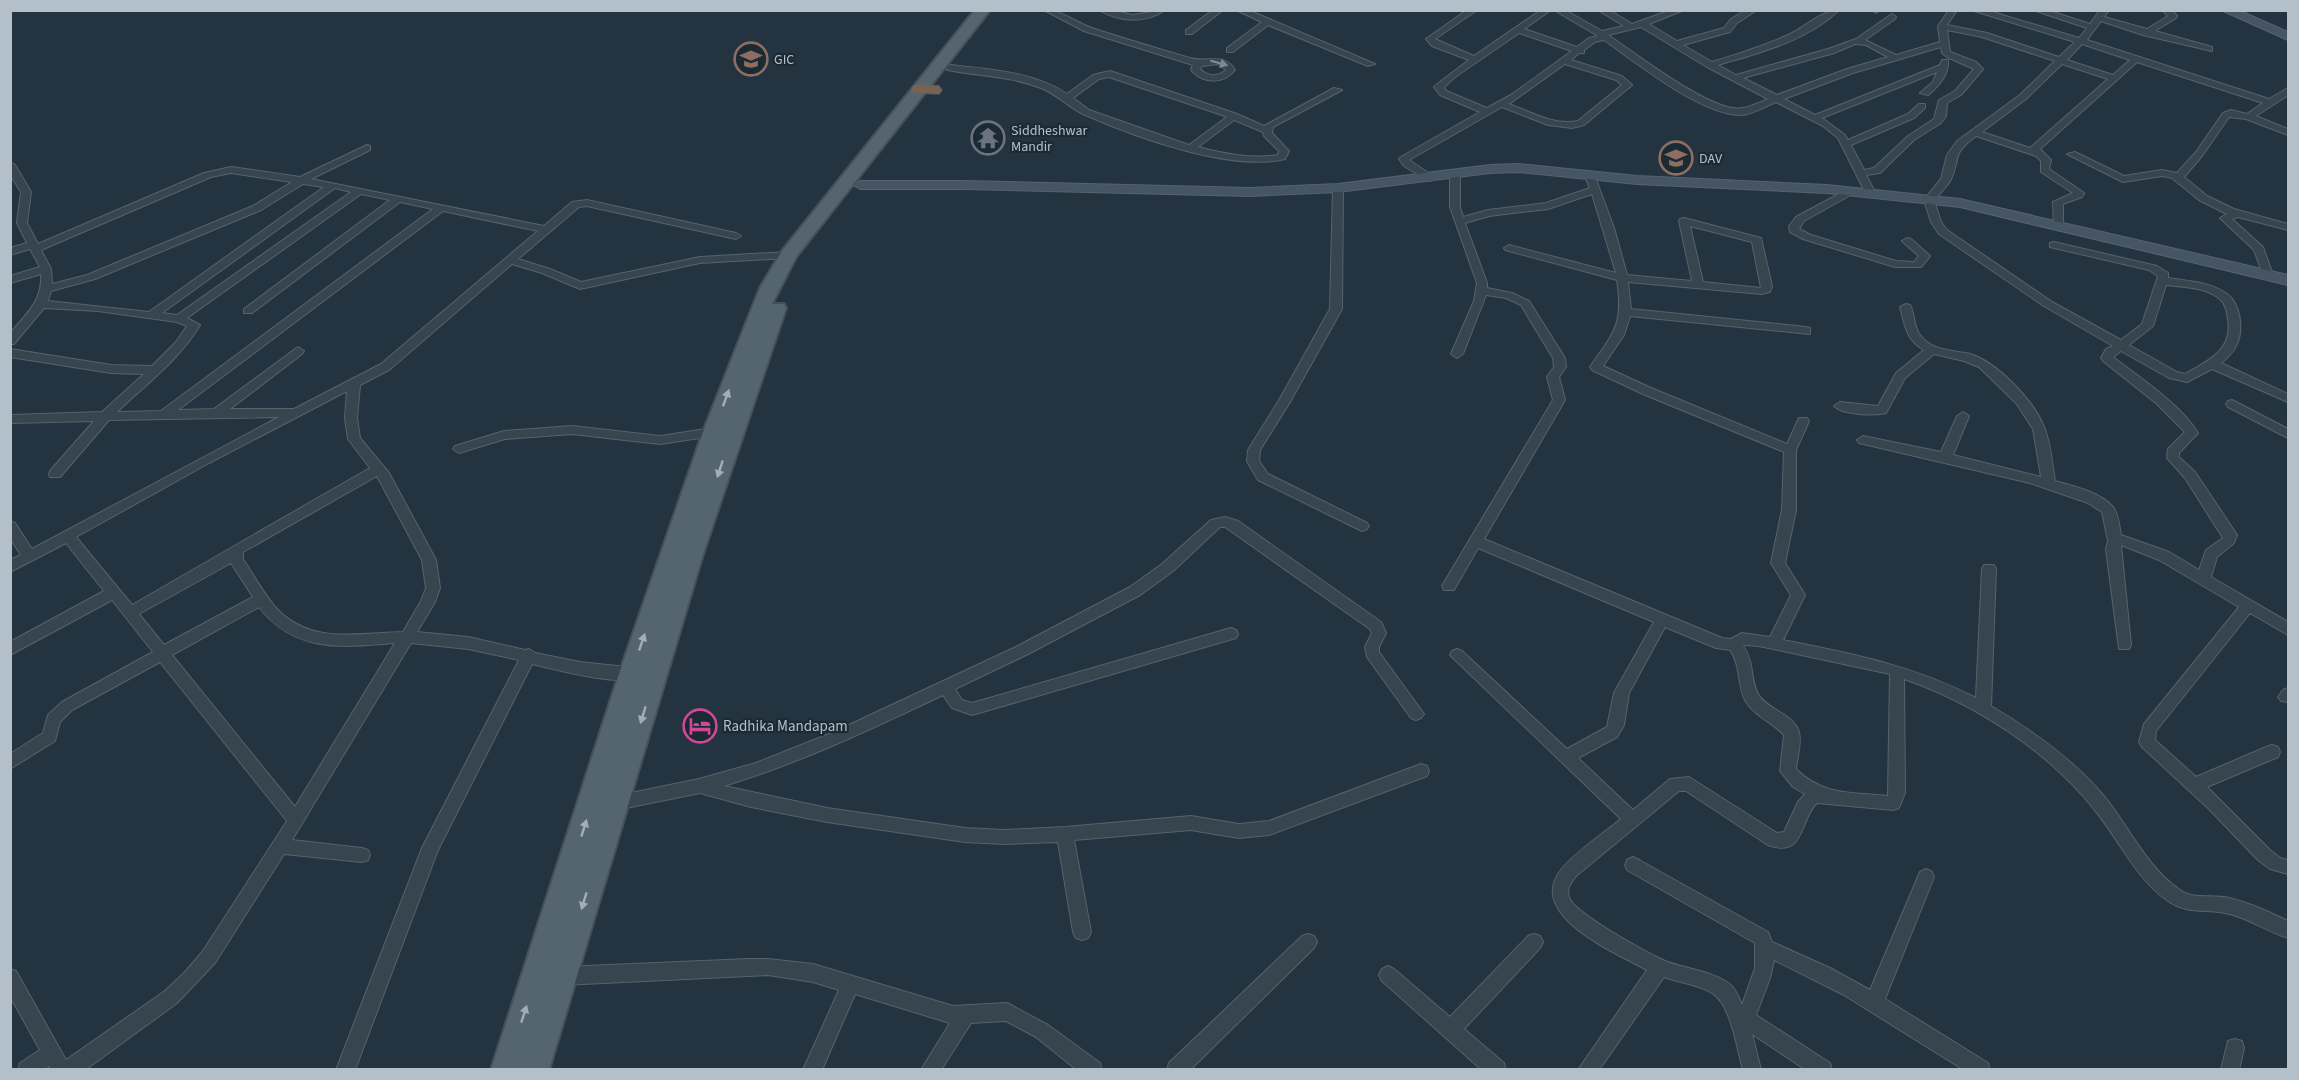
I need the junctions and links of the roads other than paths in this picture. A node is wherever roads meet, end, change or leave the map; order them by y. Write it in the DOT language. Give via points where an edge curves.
graph roads {
  1 [pos="983,10"];
  2 [pos="997,10"];
  3 [pos="1048,10"];
  4 [pos="1103,10"];
  5 [pos="1161,10"];
  6 [pos="1219,10"];
  7 [pos="1240,10"];
  8 [pos="1473,10"];
  9 [pos="1547,10"];
  10 [pos="1558,10"];
  11 [pos="1602,10"];
  12 [pos="1680,10"];
  13 [pos="1753,10"];
  14 [pos="1834,10"];
  15 [pos="1953,10"];
  16 [pos="1975,10"];
  17 [pos="2037,10"];
  18 [pos="2166,10"];
  19 [pos="2227,10"];
  20 [pos="2100,16"];
  21 [pos="1892,17"];
  22 [pos="1268,21"];
  23 [pos="1642,24"];
  24 [pos="1942,26"];
  25 [pos="1632,27"];
  26 [pos="1518,30"];
  27 [pos="1189,32"];
  28 [pos="2146,33"];
  29 [pos="1603,35"];
  30 [pos="2289,36"];
  31 [pos="1858,41"];
  32 [pos="2081,41"];
  33 [pos="1946,43"];
  34 [pos="1676,44"];
  35 [pos="2209,49"];
  36 [pos="1230,50"];
  37 [pos="1581,51"];
  38 [pos="1947,55"];
  39 [pos="1894,57"];
  40 [pos="1475,59"];
  41 [pos="2136,59"];
  42 [pos="1566,61"];
  43 [pos="2061,61"];
  44 [pos="1199,64"];
  45 [pos="1371,64"];
  46 [pos="1710,65"];
  47 [pos="1944,66"];
  48 [pos="950,68"];
  49 [pos="1734,78"];
  50 [pos="2113,78"];
  51 [pos="926,90"];
  52 [pos="1337,90"];
  53 [pos="2289,91"];
  54 [pos="1925,93"];
  55 [pos="1066,98"];
  56 [pos="1778,99"];
  57 [pos="2268,102"];
  58 [pos="1502,104"];
  59 [pos="1922,106"];
  60 [pos="1488,112"];
  61 [pos="1234,116"];
  62 [pos="2249,117"];
  63 [pos="1815,118"];
  64 [pos="1266,130"];
  65 [pos="1974,132"];
  66 [pos="2289,132"];
  67 [pos="1846,144"];
  68 [pos="367,148"];
  69 [pos="1191,148"];
  70 [pos="2036,153"];
  71 [pos="2072,154"];
  72 [pos="10,165"];
  73 [pos="1861,174"];
  74 [pos="1455,175"];
  75 [pos="2179,177"];
  76 [pos="1429,178"];
  77 [pos="14,179"];
  78 [pos="301,180"];
  79 [pos="1593,183"];
  80 [pos="333,185"];
  81 [pos="860,185"];
  82 [pos="1338,188"];
  83 [pos="360,190"];
  84 [pos="1850,192"];
  85 [pos="1871,194"];
  86 [pos="399,198"];
  87 [pos="1929,200"];
  88 [pos="442,207"];
  89 [pos="2233,212"];
  90 [pos="1459,221"];
  91 [pos="16,225"];
  92 [pos="2059,226"];
  93 [pos="2289,227"];
  94 [pos="544,229"];
  95 [pos="736,236"];
  96 [pos="1907,241"];
  97 [pos="2054,245"];
  98 [pos="34,247"];
  99 [pos="1509,248"];
  100 [pos="10,252"];
  101 [pos="788,255"];
  102 [pos="508,260"];
  103 [pos="46,269"];
  104 [pos="2268,275"];
  105 [pos="1621,278"];
  106 [pos="10,280"];
  107 [pos="2289,280"];
  108 [pos="2163,281"];
  109 [pos="1698,285"];
  110 [pos="47,289"];
  111 [pos="1482,291"];
  112 [pos="41,304"];
  113 [pos="1906,306"];
  114 [pos="248,311"];
  115 [pos="1624,312"];
  116 [pos="152,315"];
  117 [pos="179,319"];
  118 [pos="1806,331"];
  119 [pos="10,341"];
  120 [pos="2121,346"];
  121 [pos="1932,349"];
  122 [pos="298,351"];
  123 [pos="10,353"];
  124 [pos="1457,354"];
  125 [pos="2212,364"];
  126 [pos="152,370"];
  127 [pos="2289,382"];
  128 [pos="354,385"];
  129 [pos="2284,396"];
  130 [pos="2232,404"];
  131 [pos="1840,406"];
  132 [pos="217,413"];
  133 [pos="297,413"];
  134 [pos="164,415"];
  135 [pos="1963,416"];
  136 [pos="104,417"];
  137 [pos="10,419"];
  138 [pos="1803,421"];
  139 [pos="714,432"];
  140 [pos="2289,434"];
  141 [pos="1863,440"];
  142 [pos="459,449"];
  143 [pos="1790,450"];
  144 [pos="1945,458"];
  145 [pos="378,469"];
  146 [pos="55,474"];
  147 [pos="2049,485"];
  148 [pos="10,526"];
  149 [pos="1362,526"];
  150 [pos="68,536"];
  151 [pos="1475,541"];
  152 [pos="2115,541"];
  153 [pos="235,554"];
  154 [pos="30,557"];
  155 [pos="10,567"];
  156 [pos="1989,569"];
  157 [pos="2204,578"];
  158 [pos="1449,586"];
  159 [pos="113,593"];
  160 [pos="262,598"];
  161 [pos="2248,605"];
  162 [pos="130,613"];
  163 [pos="1662,620"];
  164 [pos="2289,629"];
  165 [pos="1231,634"];
  166 [pos="409,637"];
  167 [pos="1774,644"];
  168 [pos="1734,645"];
  169 [pos="2124,645"];
  170 [pos="10,649"];
  171 [pos="162,653"];
  172 [pos="529,655"];
  173 [pos="1457,655"];
  174 [pos="1897,671"];
  175 [pos="631,674"];
  176 [pos="655,674"];
  177 [pos="945,686"];
  178 [pos="1983,710"];
  179 [pos="1416,714"];
  180 [pos="2272,752"];
  181 [pos="1566,757"];
  182 [pos="10,763"];
  183 [pos="1421,771"];
  184 [pos="2194,785"];
  185 [pos="699,786"];
  186 [pos="1822,795"];
  187 [pos="616,803"];
  188 [pos="296,820"];
  189 [pos="1633,820"];
  190 [pos="1065,834"];
  191 [pos="279,846"];
  192 [pos="362,855"];
  193 [pos="1634,865"];
  194 [pos="2289,867"];
  195 [pos="1926,877"];
  196 [pos="2289,930"];
  197 [pos="1082,932"];
  198 [pos="1308,942"];
  199 [pos="1534,942"];
  200 [pos="1767,948"];
  201 [pos="1660,967"];
  202 [pos="1388,975"];
  203 [pos="562,976"];
  204 [pos="10,977"];
  205 [pos="851,984"];
  206 [pos="1875,1001"];
  207 [pos="965,1016"];
  208 [pos="1740,1016"];
  209 [pos="1451,1030"];
  210 [pos="2235,1048"];
  211 [pos="51,1053"];
  212 [pos="27,1070"];
  213 [pos="61,1070"];
  214 [pos="68,1070"];
  215 [pos="345,1070"];
  216 [pos="506,1070"];
  217 [pos="533,1070"];
  218 [pos="812,1070"];
  219 [pos="930,1070"];
  220 [pos="1093,1070"];
  221 [pos="1176,1070"];
  222 [pos="1497,1070"];
  223 [pos="1587,1070"];
  224 [pos="1752,1070"];
  225 [pos="1824,1070"];
  226 [pos="1981,1070"];
  227 [pos="2230,1070"];
  1 -- 51 [label="main road"];
  2 -- 48 [label="main road"];
  3 -- 44 [label="street" via="1088,29"];
  4 -- 5 [label="street" via="1132,19"];
  6 -- 27 [label="street"];
  7 -- 22 [label="street"];
  8 -- 40 [label="street" via="1430,39"];
  9 -- 26 [label="street"];
  10 -- 29 [label="street"];
  11 -- 25 [label="street"];
  12 -- 23 [label="street"];
  13 -- 34 [label="street" via="1727,30"];
  14 -- 46 [label="street" via="1773,45"];
  15 -- 24 [label="street"];
  16 -- 32 [label="street"];
  17 -- 20 [label="street"];
  18 -- 28 [label="street" via="2174,16"];
  19 -- 30 [label="street"];
  20 -- 28 [label="street"];
  20 -- 32 [label="street"];
  21 -- 31 [label="street"];
  22 -- 36 [label="street"];
  22 -- 45 [label="street"];
  23 -- 25 [label="street"];
  23 -- 34 [label="street"];
  24 -- 33 [label="street"];
  24 -- 43 [label="street" via="1984,35"];
  25 -- 29 [label="street"];
  26 -- 37 [label="street"];
  26 -- 40 [label="street"];
  28 -- 35 [label="street"];
  29 -- 37 [label="street"];
  29 -- 56 [label="street" via="1714,106 1741,112"];
  31 -- 39 [label="street"];
  31 -- 49 [label="street"];
  32 -- 41 [label="street"];
  32 -- 43 [label="street"];
  33 -- 38 [label="street"];
  33 -- 39 [label="street"];
  34 -- 46 [label="street"];
  37 -- 42 [label="street"];
  38 -- 47 [label="street"];
  38 -- 73 [label="street" via="1976,64 1979,69 1958,93 1942,102 1938,121 1911,138 1877,171"];
  39 -- 56 [label="street"];
  40 -- 60 [label="street" via="1441,83 1439,90"];
  41 -- 50 [label="street"];
  41 -- 57 [label="street"];
  42 -- 58 [label="street"];
  42 -- 58 [label="street" via="1619,78 1627,85 1574,126"];
  43 -- 50 [label="street"];
  43 -- 65 [label="street" via="2023,96"];
  46 -- 49 [label="street"];
  47 -- 54 [label="street" via="1935,86"];
  47 -- 63 [label="street"];
  48 -- 51 [label="main road"];
  48 -- 55 [label="street" via="1016,77"];
  49 -- 56 [label="street"];
  50 -- 70 [label="street" via="2034,149"];
  51 -- 81 [label="main road"];
  51 -- 101 [label="main road"];
  52 -- 64 [label="street"];
  53 -- 57 [label="street"];
  55 -- 61 [label="street" via="1096,77 1110,74"];
  55 -- 69 [label="street" via="1086,112"];
  56 -- 63 [label="street"];
  57 -- 62 [label="street"];
  58 -- 60 [label="street"];
  59 -- 67 [label="street" via="1911,116"];
  60 -- 76 [label="street" via="1404,159"];
  61 -- 64 [label="street"];
  61 -- 69 [label="street"];
  62 -- 66 [label="street"];
  62 -- 75 [label="street" via="2226,115"];
  63 -- 67 [label="street" via="1827,124"];
  64 -- 69 [label="street" via="1284,151 1282,157 1253,160"];
  65 -- 70 [label="street"];
  65 -- 87 [label="street" via="1955,148 1946,180"];
  67 -- 73 [label="street"];
  68 -- 78 [label="street"];
  70 -- 92 [label="street" via="2046,160 2044,170 2079,193 2058,202"];
  71 -- 75 [label="street" via="2122,179 2162,173"];
  72 -- 77 [label="street"];
  73 -- 85 [label="street"];
  74 -- 76 [label="street"];
  74 -- 79 [label="street" via="1504,167"];
  74 -- 90 [label="street"];
  75 -- 89 [label="street" via="2203,198"];
  76 -- 82 [label="street"];
  77 -- 91 [label="street" via="26,192"];
  78 -- 80 [label="street"];
  78 -- 98 [label="street" via="221,170"];
  78 -- 110 [label="street" via="257,208 91,277"];
  79 -- 84 [label="street"];
  79 -- 90 [label="street" via="1548,206 1488,213"];
  79 -- 105 [label="street"];
  80 -- 83 [label="street"];
  80 -- 116 [label="street"];
  81 -- 82 [label="street" via="1250,192"];
  81 -- 176 [label="main road, one-way" via="804,256 770,323"];
  82 -- 149 [label="street" via="1336,309 1254,450 1253,460 1263,477"];
  83 -- 86 [label="street"];
  83 -- 117 [label="street"];
  84 -- 85 [label="street"];
  84 -- 96 [label="street" via="1800,219 1794,230 1894,264 1917,265 1925,256"];
  85 -- 87 [label="street"];
  86 -- 88 [label="street"];
  86 -- 114 [label="street"];
  87 -- 92 [label="street" via="1960,203"];
  87 -- 120 [label="street" via="1936,222 1948,236 2048,304"];
  88 -- 94 [label="street"];
  88 -- 134 [label="street"];
  89 -- 93 [label="street"];
  89 -- 104 [label="street" via="2235,215 2225,218 2259,249"];
  90 -- 111 [label="street"];
  91 -- 98 [label="street"];
  92 -- 104 [label="street"];
  94 -- 95 [label="street" via="571,207 587,203"];
  94 -- 102 [label="street"];
  97 -- 108 [label="street" via="2153,268 2164,275"];
  98 -- 100 [label="street"];
  98 -- 103 [label="street"];
  99 -- 105 [label="street"];
  101 -- 102 [label="street" via="700,260 580,286"];
  139 -- 101 [label="main road, one-way" via="752,328"];
  102 -- 128 [label="street" via="392,362"];
  103 -- 106 [label="street"];
  103 -- 110 [label="street"];
  104 -- 107 [label="street"];
  105 -- 109 [label="street"];
  105 -- 115 [label="street"];
  108 -- 120 [label="street" via="2147,326"];
  108 -- 125 [label="street" via="2212,291 2230,303 2237,336"];
  109 -- 109 [label="street" via="1766,290 1757,240 1684,221"];
  110 -- 112 [label="street"];
  111 -- 124 [label="street"];
  111 -- 151 [label="street" via="1525,301 1561,362 1553,377 1557,405"];
  112 -- 116 [label="street"];
  112 -- 119 [label="street"];
  113 -- 121 [label="street" via="1914,336"];
  115 -- 118 [label="street"];
  115 -- 143 [label="street" via="1623,327 1596,367"];
  116 -- 117 [label="street"];
  117 -- 126 [label="street" via="194,326 192,331"];
  120 -- 125 [label="street" via="2183,379"];
  120 -- 157 [label="street" via="2107,358 2162,401 2189,428 2192,433 2175,448 2173,458 2190,475 2230,535 2211,555"];
  121 -- 131 [label="street" via="1900,376 1882,410"];
  121 -- 147 [label="street" via="1983,364 2034,418"];
  122 -- 132 [label="street"];
  123 -- 126 [label="street" via="103,368"];
  125 -- 129 [label="street"];
  126 -- 136 [label="street"];
  127 -- 129 [label="street"];
  128 -- 133 [label="street"];
  128 -- 145 [label="street" via="354,439"];
  130 -- 140 [label="street"];
  132 -- 133 [label="street"];
  132 -- 134 [label="street"];
  133 -- 150 [label="street"];
  134 -- 136 [label="street"];
  135 -- 144 [label="street"];
  136 -- 137 [label="street"];
  136 -- 146 [label="street"];
  138 -- 143 [label="street"];
  139 -- 142 [label="street" via="660,440 572,430 504,435"];
  175 -- 139 [label="main road, one-way"];
  141 -- 144 [label="street"];
  143 -- 167 [label="street" via="1789,510 1778,563 1798,595"];
  144 -- 147 [label="street"];
  145 -- 153 [label="street" via="245,543"];
  145 -- 166 [label="street" via="429,560 432,574 428,602"];
  147 -- 152 [label="street" via="2106,508"];
  148 -- 154 [label="street"];
  150 -- 154 [label="street"];
  150 -- 159 [label="street"];
  151 -- 158 [label="street"];
  151 -- 163 [label="street"];
  152 -- 157 [label="street" via="2144,546"];
  152 -- 169 [label="street"];
  153 -- 160 [label="street"];
  153 -- 162 [label="street"];
  154 -- 155 [label="street"];
  156 -- 178 [label="street"];
  157 -- 161 [label="street"];
  159 -- 162 [label="street"];
  159 -- 170 [label="street"];
  160 -- 166 [label="street" via="286,626 315,638 351,642"];
  160 -- 171 [label="street"];
  161 -- 164 [label="street"];
  161 -- 184 [label="street" via="2146,737 2150,747"];
  162 -- 171 [label="street"];
  163 -- 168 [label="street" via="1721,644"];
  163 -- 181 [label="street" via="1623,693 1612,732"];
  165 -- 177 [label="street" via="972,709 957,704"];
  166 -- 172 [label="street" via="470,643"];
  166 -- 188 [label="street"];
  167 -- 168 [label="street" via="1742,639"];
  167 -- 174 [label="street"];
  168 -- 186 [label="street" via="1744,659 1753,699 1792,734 1788,771"];
  171 -- 182 [label="street" via="67,706 53,719 50,736"];
  171 -- 188 [label="street"];
  172 -- 175 [label="street"];
  172 -- 215 [label="street" via="430,848"];
  173 -- 181 [label="street"];
  174 -- 178 [label="street"];
  174 -- 186 [label="street" via="1896,800 1880,804"];
  175 -- 176 [label="street"];
  216 -- 175 [label="main road, one-way"];
  176 -- 187 [label="main road, one-way"];
  177 -- 179 [label="street" via="1082,621 1135,591 1216,523 1225,522 1270,548 1376,626 1379,633 1372,653"];
  177 -- 185 [label="street" via="839,737 758,770"];
  178 -- 196 [label="street" via="2055,760 2090,792 2139,858 2173,895 2185,902 2243,910"];
  180 -- 184 [label="street"];
  181 -- 189 [label="street"];
  183 -- 190 [label="street" via="1269,828 1252,831 1191,824"];
  184 -- 194 [label="street" via="2264,855"];
  185 -- 187 [label="street"];
  185 -- 190 [label="street" via="778,806 908,828 1005,837"];
  186 -- 189 [label="street" via="1809,798 1794,833 1782,842 1683,783 1676,784"];
  187 -- 203 [label="main road, one-way"];
  188 -- 191 [label="street"];
  189 -- 201 [label="street" via="1570,871 1561,882 1560,894 1563,905 1585,924"];
  190 -- 197 [label="street"];
  191 -- 192 [label="street"];
  191 -- 214 [label="street" via="209,957 191,978 159,1006"];
  193 -- 200 [label="street" via="1754,932"];
  195 -- 206 [label="street"];
  198 -- 221 [label="street"];
  199 -- 209 [label="street"];
  200 -- 206 [label="street"];
  200 -- 208 [label="street" via="1767,960"];
  201 -- 208 [label="street" via="1724,991"];
  201 -- 223 [label="street"];
  202 -- 209 [label="street"];
  203 -- 205 [label="street" via="768,967"];
  203 -- 217 [label="main road"];
  204 -- 211 [label="street"];
  205 -- 207 [label="street" via="934,1011"];
  205 -- 218 [label="street"];
  206 -- 226 [label="street"];
  207 -- 219 [label="street"];
  207 -- 220 [label="street" via="995,1011 1018,1016"];
  208 -- 224 [label="street"];
  208 -- 225 [label="street"];
  209 -- 222 [label="street"];
  210 -- 227 [label="street"];
  211 -- 212 [label="street"];
  211 -- 213 [label="street"];
}
